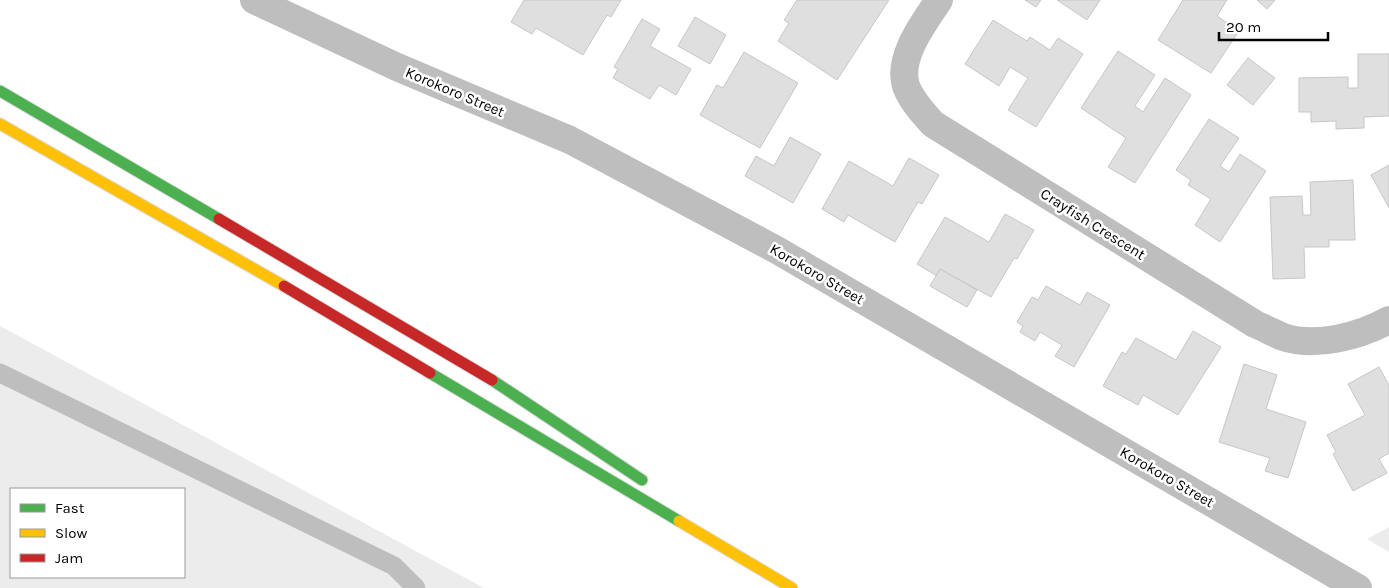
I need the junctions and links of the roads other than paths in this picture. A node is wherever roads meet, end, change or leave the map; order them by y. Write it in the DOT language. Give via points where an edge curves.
graph roads {
  1 [pos="254,0"];
  2 [pos="939,0"];
  3 [pos="0,91"];
  4 [pos="0,124"];
  5 [pos="84,186"];
  6 [pos="199,236"];
  7 [pos="1389,320"];
  8 [pos="0,373"];
  9 [pos="708,540"];
  10 [pos="416,588"];
  11 [pos="792,588"];
  12 [pos="1358,588"];
  1 -- 12 [label="street, Korokoro Street" via="397,67 570,140 766,244"];
  2 -- 7 [label="street, Crayfish Crescent" via="904,65 906,86 933,124 1255,324 1285,337 1314,342 1345,337"];
  3 -- 9 [label="highway" via="514,394 658,493"];
  4 -- 6 [label="highway"];
  5 -- 6 [label="highway"];
  6 -- 9 [label="highway"];
  8 -- 10 [label="lane" via="394,566"];
  9 -- 11 [label="highway"];
}
